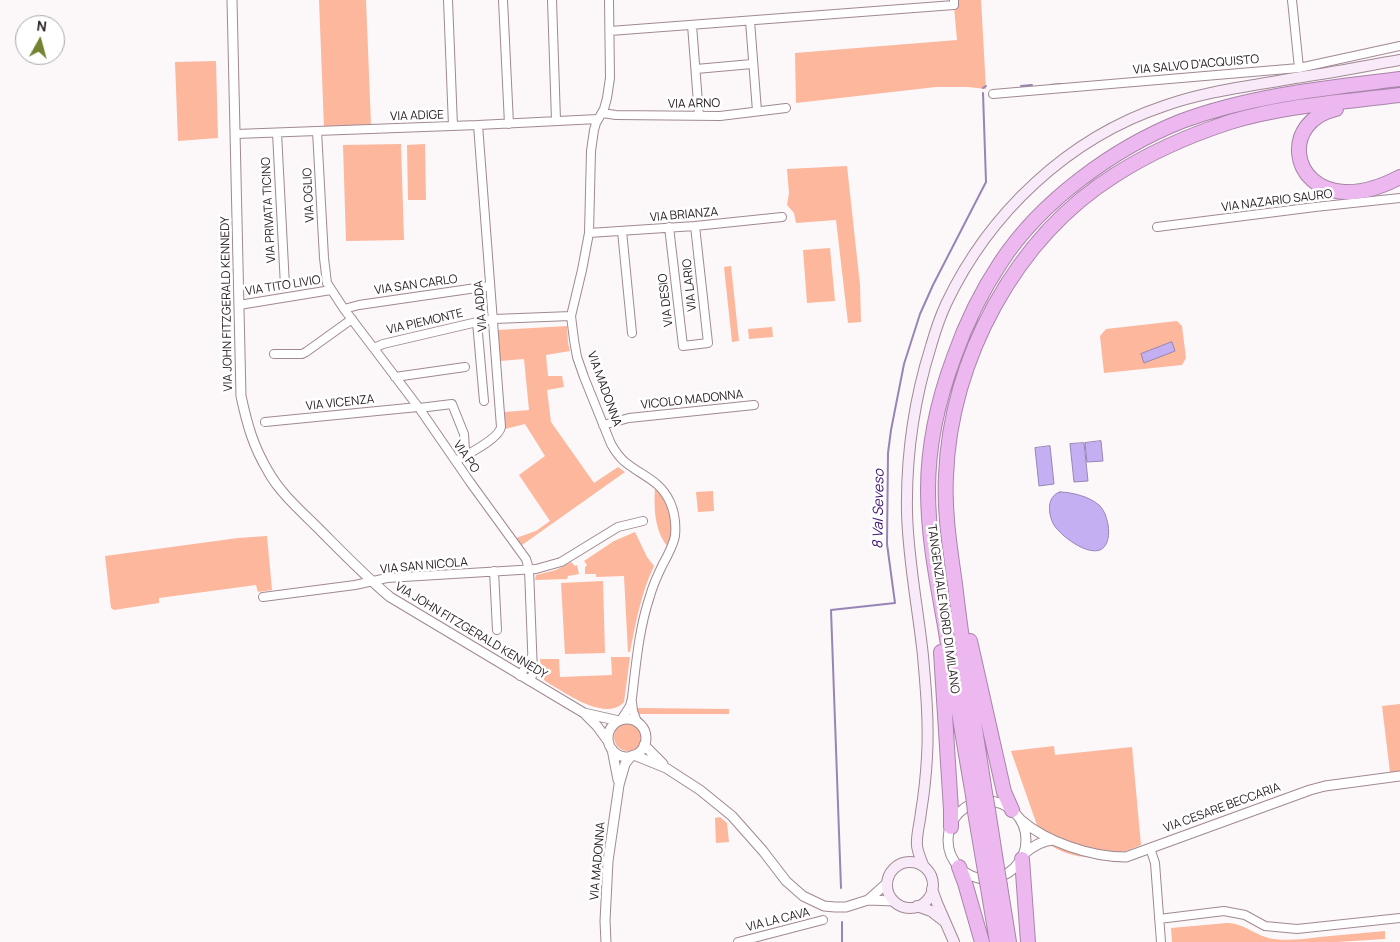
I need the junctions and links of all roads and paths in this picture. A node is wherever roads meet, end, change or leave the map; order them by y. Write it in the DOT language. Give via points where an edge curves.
graph roads {
  1 [pos="232,0"];
  2 [pos="448,0"];
  3 [pos="504,0"];
  4 [pos="552,0"];
  5 [pos="610,0"];
  6 [pos="954,0"];
  7 [pos="1292,0"];
  8 [pos="750,20"];
  9 [pos="692,25"];
  10 [pos="610,31"];
  11 [pos="1400,46"];
  12 [pos="1400,60"];
  13 [pos="752,64"];
  14 [pos="1299,68"];
  15 [pos="696,69"];
  16 [pos="1400,79"];
  17 [pos="993,94"];
  18 [pos="1400,96"];
  19 [pos="786,108"];
  20 [pos="757,111"];
  21 [pos="600,116"];
  22 [pos="699,116"];
  23 [pos="556,120"];
  24 [pos="509,124"];
  25 [pos="478,125"];
  26 [pos="453,126"];
  27 [pos="317,131"];
  28 [pos="277,133"];
  29 [pos="236,134"];
  30 [pos="1400,177"];
  31 [pos="1398,199"];
  32 [pos="782,217"];
  33 [pos="695,226"];
  34 [pos="1157,227"];
  35 [pos="669,228"];
  36 [pos="622,231"];
  37 [pos="589,233"];
  38 [pos="284,286"];
  39 [pos="490,286"];
  40 [pos="331,290"];
  41 [pos="238,305"];
  42 [pos="344,309"];
  43 [pos="571,316"];
  44 [pos="352,319"];
  45 [pos="494,319"];
  46 [pos="477,322"];
  47 [pos="632,333"];
  48 [pos="708,343"];
  49 [pos="374,348"];
  50 [pos="274,354"];
  51 [pos="466,367"];
  52 [pos="395,376"];
  53 [pos="484,401"];
  54 [pos="754,405"];
  55 [pos="418,407"];
  56 [pos="264,422"];
  57 [pos="603,425"];
  58 [pos="467,455"];
  59 [pos="456,461"];
  60 [pos="643,521"];
  61 [pos="952,558"];
  62 [pos="934,561"];
  63 [pos="529,569"];
  64 [pos="494,571"];
  65 [pos="372,582"];
  66 [pos="263,597"];
  67 [pos="497,630"];
  68 [pos="532,656"];
  69 [pos="520,676"];
  70 [pos="530,681"];
  71 [pos="632,698"];
  72 [pos="584,713"];
  73 [pos="620,720"];
  74 [pos="637,722"];
  75 [pos="610,745"];
  76 [pos="644,745"];
  77 [pos="633,755"];
  78 [pos="666,768"];
  79 [pos="1400,776"];
  80 [pos="619,785"];
  81 [pos="979,794"];
  82 [pos="1016,814"];
  83 [pos="950,827"];
  84 [pos="1055,840"];
  85 [pos="917,844"];
  86 [pos="1150,848"];
  87 [pos="1023,856"];
  88 [pos="904,863"];
  89 [pos="924,867"];
  90 [pos="958,867"];
  91 [pos="887,883"];
  92 [pos="994,887"];
  93 [pos="932,889"];
  94 [pos="868,900"];
  95 [pos="894,901"];
  96 [pos="917,906"];
  97 [pos="1400,918"];
  98 [pos="1159,919"];
  99 [pos="823,920"];
  100 [pos="945,921"];
  101 [pos="606,941"];
  102 [pos="738,942"];
  103 [pos="954,942"];
  104 [pos="982,942"];
  105 [pos="997,942"];
  106 [pos="1009,942"];
  107 [pos="1028,942"];
  108 [pos="1161,942"];
  1 -- 29 [label="street, VIA JOHN FITZGERALD KENNEDY"];
  2 -- 26 [label="street"];
  3 -- 24 [label="street"];
  4 -- 23 [label="street"];
  5 -- 10 [label="street, VIA MADONNA"];
  6 -- 8 [label="street" via="954,5"];
  7 -- 14 [label="street"];
  8 -- 9 [label="street"];
  8 -- 13 [label="street"];
  9 -- 10 [label="street"];
  9 -- 15 [label="street"];
  10 -- 21 [label="street, VIA MADONNA" via="610,78"];
  11 -- 14 [label="street, VIA SALVO D'ACQUISTO"];
  12 -- 85 [label="main road" via="1192,97 1133,118 1101,134 1033,184 983,240 963,271 945,306 925,366 913,421 908,468 908,531 928,718 926,776"];
  13 -- 15 [label="street"];
  13 -- 20 [label="street"];
  14 -- 17 [label="street, VIA SALVO D'ACQUISTO"];
  15 -- 22 [label="street"];
  16 -- 62 [label="highway, TANGENZIALE NORD DI MILANO" via="1295,92 1181,122 1100,164 1050,204 1002,260 984,289 964,329 947,375 930,446 928,491"];
  18 -- 30 [label="highway" via="1330,110 1318,116 1305,130 1299,150 1304,171 1323,186 1336,190 1356,192 1388,184"];
  18 -- 61 [label="highway, TANGENZIALE NORD DI MILANO" via="1284,110 1233,121 1186,138 1114,175 1059,220 1011,277 995,304 961,387 951,426 945,478"];
  19 -- 20 [label="street, VIA ARNO"];
  20 -- 22 [label="street, VIA ARNO"];
  21 -- 22 [label="street, VIA ARNO"];
  21 -- 23 [label="street, VIA ADIGE"];
  21 -- 37 [label="street, VIA MADONNA" via="591,151"];
  23 -- 24 [label="street, VIA ADIGE"];
  24 -- 25 [label="street, VIA ADIGE"];
  25 -- 26 [label="street, VIA ADIGE"];
  25 -- 39 [label="street, VIA ADDA"];
  26 -- 27 [label="street, VIA ADIGE"];
  27 -- 28 [label="street, VIA ADIGE"];
  27 -- 40 [label="street, VIA OGLIO" via="324,258"];
  28 -- 29 [label="street, VIA ADIGE"];
  28 -- 38 [label="street, VIA PRIVATA TICINO"];
  29 -- 41 [label="street, VIA JOHN FITZGERALD KENNEDY"];
  31 -- 34 [label="street, VIA NAZARIO SAURO"];
  32 -- 33 [label="street, VIA BRIANZA"];
  33 -- 35 [label="street, VIA BRIANZA"];
  33 -- 48 [label="street, VIA LARIO"];
  35 -- 36 [label="street, VIA BRIANZA"];
  35 -- 48 [label="street, VIA DESIO" via="683,346"];
  36 -- 37 [label="street, VIA BRIANZA"];
  36 -- 47 [label="street"];
  37 -- 43 [label="street, VIA MADONNA"];
  39 -- 42 [label="street, VIA SAN CARLO"];
  39 -- 45 [label="street, VIA ADDA"];
  40 -- 41 [label="street, VIA TITO LIVIO"];
  40 -- 42 [label="street, VIA PO"];
  41 -- 65 [label="street, VIA JOHN FITZGERALD KENNEDY" via="241,396 255,448 268,473 287,497"];
  42 -- 44 [label="street, VIA PO"];
  43 -- 45 [label="street, VIA PIEMONTE"];
  43 -- 57 [label="street, VIA MADONNA" via="578,357"];
  44 -- 49 [label="street, VIA PO"];
  44 -- 50 [label="street" via="302,354"];
  45 -- 46 [label="street, VIA PIEMONTE"];
  45 -- 58 [label="street, VIA ADDA" via="501,430"];
  46 -- 49 [label="street, VIA PIEMONTE"];
  46 -- 53 [label="street"];
  49 -- 52 [label="street, VIA PO"];
  51 -- 52 [label="street"];
  52 -- 55 [label="street, VIA PO"];
  54 -- 57 [label="street, VICOLO MADONNA" via="629,418"];
  55 -- 56 [label="street, VIA VICENZA"];
  55 -- 58 [label="street, VIA VICENZA" via="452,404 464,434"];
  55 -- 59 [label="street, VIA PO"];
  57 -- 71 [label="street, VIA MADONNA" via="624,462 661,488 670,502 675,522 673,544 656,578 646,609"];
  58 -- 59 [label="street, VIA ADDA"];
  59 -- 63 [label="street, VIA PO" via="526,559"];
  60 -- 63 [label="street, VIA SAN NICOLA" via="618,527 561,562"];
  61 -- 81 [label="highway, TANGENZIALE NORD DI MILANO"];
  61 -- 82 [label="highway" via="1004,792"];
  62 -- 81 [label="highway, TANGENZIALE NORD DI MILANO"];
  62 -- 83 [label="highway"];
  63 -- 64 [label="street, VIA SAN NICOLA"];
  63 -- 68 [label="street, VIA PO"];
  64 -- 65 [label="street, VIA SAN NICOLA" via="387,578"];
  64 -- 67 [label="street"];
  65 -- 66 [label="street, VIA SAN NICOLA"];
  65 -- 69 [label="street, VIA JOHN FITZGERALD KENNEDY" via="390,598"];
  68 -- 69 [label="street"];
  68 -- 70 [label="street, VIA PO"];
  69 -- 70 [label="street, VIA JOHN FITZGERALD KENNEDY"];
  70 -- 72 [label="street, VIA JOHN FITZGERALD KENNEDY"];
  71 -- 73 [label="street, VIA MADONNA"];
  71 -- 74 [label="street, VIA MADONNA"];
  72 -- 73 [label="street, VIA JOHN FITZGERALD KENNEDY"];
  72 -- 75 [label="street, VIA JOHN FITZGERALD KENNEDY"];
  73 -- 74 [label="street"];
  73 -- 75 [label="street" via="611,728 608,736"];
  74 -- 76 [label="street" via="645,732"];
  75 -- 77 [label="street" via="618,754"];
  75 -- 80 [label="street, VIA MADONNA"];
  76 -- 77 [label="street"];
  76 -- 78 [label="street"];
  77 -- 78 [label="street"];
  77 -- 80 [label="street, VIA MADONNA" via="625,764"];
  78 -- 94 [label="street" via="732,816 786,881 803,896 835,908"];
  79 -- 86 [label="street, VIA CESARE BECCARIA" via="1310,790"];
  80 -- 101 [label="street, VIA MADONNA" via="608,861"];
  81 -- 92 [label="highway, TANGENZIALE NORD DI MILANO, bridge"];
  82 -- 83 [label="street" via="996,802 979,802 963,809"];
  82 -- 84 [label="street, VIA CESARE BECCARIA" via="1030,828"];
  82 -- 87 [label="street" via="1025,830 1027,842"];
  83 -- 90 [label="street" via="949,848"];
  84 -- 86 [label="street, VIA CESARE BECCARIA" via="1086,852 1112,857 1126,857"];
  84 -- 87 [label="street" via="1039,843"];
  85 -- 88 [label="main road"];
  85 -- 89 [label="main road"];
  86 -- 98 [label="street" via="1155,863"];
  87 -- 90 [label="street" via="1008,874 989,880 976,878"];
  87 -- 107 [label="highway"];
  88 -- 89 [label="main road"];
  88 -- 91 [label="main road" via="892,870"];
  89 -- 93 [label="main road" via="931,877"];
  90 -- 104 [label="highway"];
  91 -- 94 [label="street"];
  91 -- 95 [label="main road"];
  92 -- 105 [label="highway, TANGENZIALE NORD DI MILANO"];
  92 -- 106 [label="highway, TANGENZIALE NORD DI MILANO"];
  93 -- 96 [label="main road" via="927,900"];
  93 -- 100 [label="main road"];
  94 -- 95 [label="street"];
  95 -- 96 [label="main road" via="905,907"];
  96 -- 100 [label="main road"];
  97 -- 98 [label="street" via="1297,929 1265,926 1244,915 1224,911"];
  98 -- 108 [label="street"];
  99 -- 102 [label="street, VIA LA CAVA"];
  100 -- 103 [label="main road"];
}
